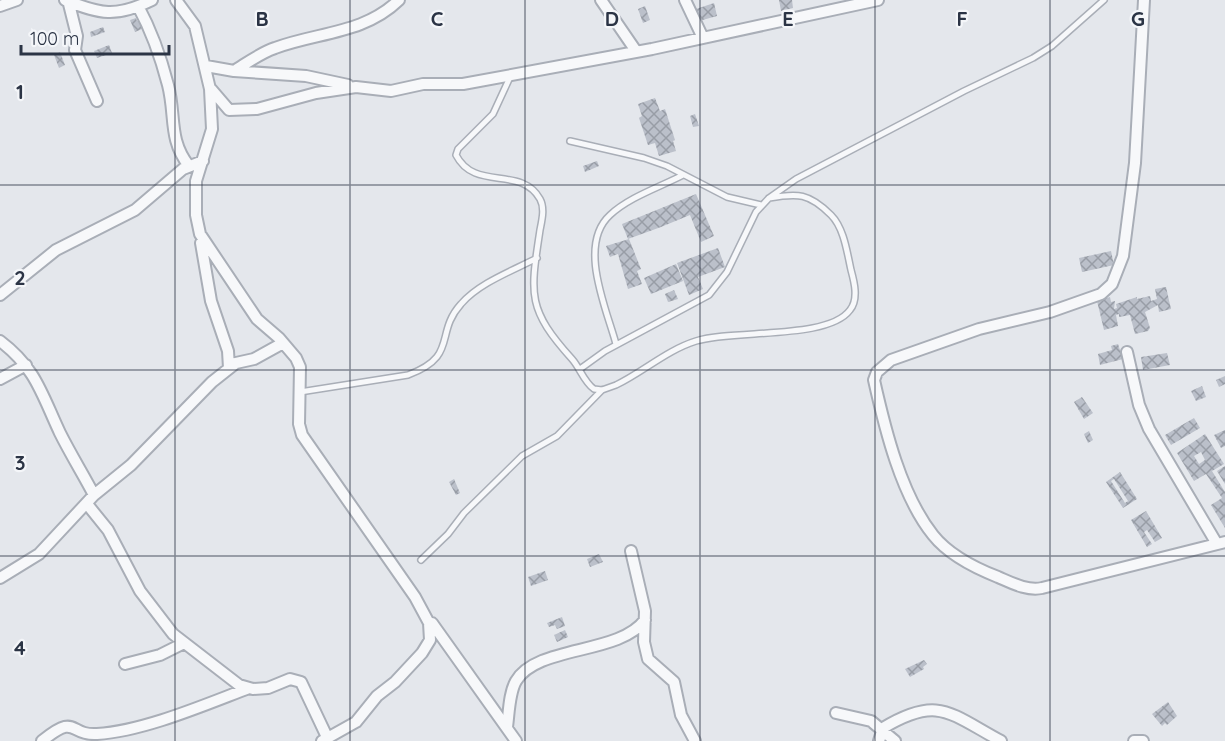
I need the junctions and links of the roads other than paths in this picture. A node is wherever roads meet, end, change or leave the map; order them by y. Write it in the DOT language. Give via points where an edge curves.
graph roads {
  1 [pos="18,0"];
  2 [pos="67,0"];
  3 [pos="176,0"];
  4 [pos="399,0"];
  5 [pos="601,0"];
  6 [pos="685,0"];
  7 [pos="878,0"];
  8 [pos="1104,0"];
  9 [pos="1144,0"];
  10 [pos="142,2"];
  11 [pos="0,6"];
  12 [pos="703,38"];
  13 [pos="636,51"];
  14 [pos="206,66"];
  15 [pos="234,71"];
  16 [pos="510,75"];
  17 [pos="356,87"];
  18 [pos="210,89"];
  19 [pos="97,101"];
  20 [pos="230,110"];
  21 [pos="212,129"];
  22 [pos="570,141"];
  23 [pos="203,161"];
  24 [pos="189,166"];
  25 [pos="683,175"];
  26 [pos="769,198"];
  27 [pos="761,205"];
  28 [pos="200,234"];
  29 [pos="537,258"];
  30 [pos="0,295"];
  31 [pos="0,341"];
  32 [pos="283,343"];
  33 [pos="616,344"];
  34 [pos="1127,352"];
  35 [pos="26,364"];
  36 [pos="229,368"];
  37 [pos="580,369"];
  38 [pos="0,379"];
  39 [pos="602,390"];
  40 [pos="300,392"];
  41 [pos="94,495"];
  42 [pos="87,504"];
  43 [pos="1221,543"];
  44 [pos="631,551"];
  45 [pos="421,560"];
  46 [pos="0,578"];
  47 [pos="645,620"];
  48 [pos="429,623"];
  49 [pos="184,643"];
  50 [pos="125,664"];
  51 [pos="249,688"];
  52 [pos="836,713"];
  53 [pos="507,727"];
  54 [pos="883,728"];
  55 [pos="324,739"];
  56 [pos="42,741"];
  57 [pos="516,741"];
  58 [pos="695,741"];
  59 [pos="879,741"];
  60 [pos="895,741"];
  61 [pos="1001,741"];
  62 [pos="1134,741"];
  63 [pos="1143,741"];
  1 -- 11 [label="street"];
  2 -- 10 [label="street" via="99,13 121,12"];
  2 -- 19 [label="street" via="77,36 75,50"];
  3 -- 14 [label="street" via="192,18"];
  4 -- 15 [label="street" via="374,20 340,33 274,48"];
  5 -- 13 [label="street"];
  6 -- 12 [label="street"];
  7 -- 12 [label="street"];
  8 -- 26 [label="lane" via="1033,58 887,130"];
  9 -- 43 [label="street" via="1135,163 1123,256 1112,284 1101,294 1050,312 979,329 891,360 874,380 892,447 915,505 935,537 973,566 1037,589"];
  10 -- 24 [label="street" via="168,86 176,148"];
  12 -- 13 [label="street"];
  13 -- 16 [label="street"];
  14 -- 15 [label="street"];
  14 -- 18 [label="street"];
  15 -- 17 [label="street" via="306,76"];
  16 -- 17 [label="street" via="391,91"];
  16 -- 29 [label="lane" via="493,114 456,155 474,175 510,180 536,192 543,204"];
  17 -- 20 [label="street" via="257,109"];
  18 -- 20 [label="street"];
  18 -- 21 [label="street"];
  20 -- 21 [label="street" via="218,118"];
  21 -- 23 [label="street"];
  22 -- 25 [label="lane" via="644,158"];
  23 -- 24 [label="street"];
  23 -- 28 [label="street" via="195,197"];
  24 -- 30 [label="street" via="135,210 63,245"];
  25 -- 27 [label="lane" via="727,197"];
  25 -- 33 [label="lane" via="610,215 597,236 596,277"];
  26 -- 27 [label="lane"];
  26 -- 39 [label="lane" via="792,194 811,198 836,220 853,278 855,298 850,311 826,324 785,333 728,333 696,341"];
  27 -- 33 [label="lane" via="727,272 709,295"];
  28 -- 32 [label="street" via="258,319"];
  28 -- 36 [label="street" via="211,301 228,351"];
  29 -- 37 [label="lane" via="534,295 540,320"];
  29 -- 40 [label="lane" via="476,290 461,303 452,315 438,358 423,369 408,375"];
  31 -- 35 [label="street"];
  32 -- 36 [label="street"];
  32 -- 40 [label="street" via="300,367"];
  33 -- 37 [label="lane"];
  34 -- 43 [label="street" via="1138,405 1149,429"];
  35 -- 38 [label="street"];
  35 -- 41 [label="street"];
  36 -- 41 [label="street" via="131,465"];
  37 -- 39 [label="lane" via="590,386"];
  39 -- 45 [label="lane" via="557,436 522,456"];
  40 -- 48 [label="street" via="302,435"];
  41 -- 42 [label="street"];
  42 -- 46 [label="street" via="39,554"];
  42 -- 49 [label="street" via="108,530 140,591"];
  44 -- 47 [label="street"];
  47 -- 53 [label="street" via="629,633 545,660 519,676"];
  47 -- 58 [label="street" via="648,659 674,682 679,710"];
  48 -- 53 [label="street"];
  48 -- 55 [label="street" via="430,640 414,662 356,722"];
  49 -- 50 [label="street" via="160,655"];
  49 -- 51 [label="street" via="229,680"];
  51 -- 55 [label="street" via="268,688 290,679 301,682"];
  51 -- 56 [label="street" via="153,722 94,734 64,726"];
  52 -- 54 [label="street" via="858,716"];
  53 -- 57 [label="street"];
  54 -- 59 [label="street"];
  54 -- 60 [label="street"];
  54 -- 61 [label="street" via="914,712 936,708"];
  62 -- 63 [label="street"];
}
